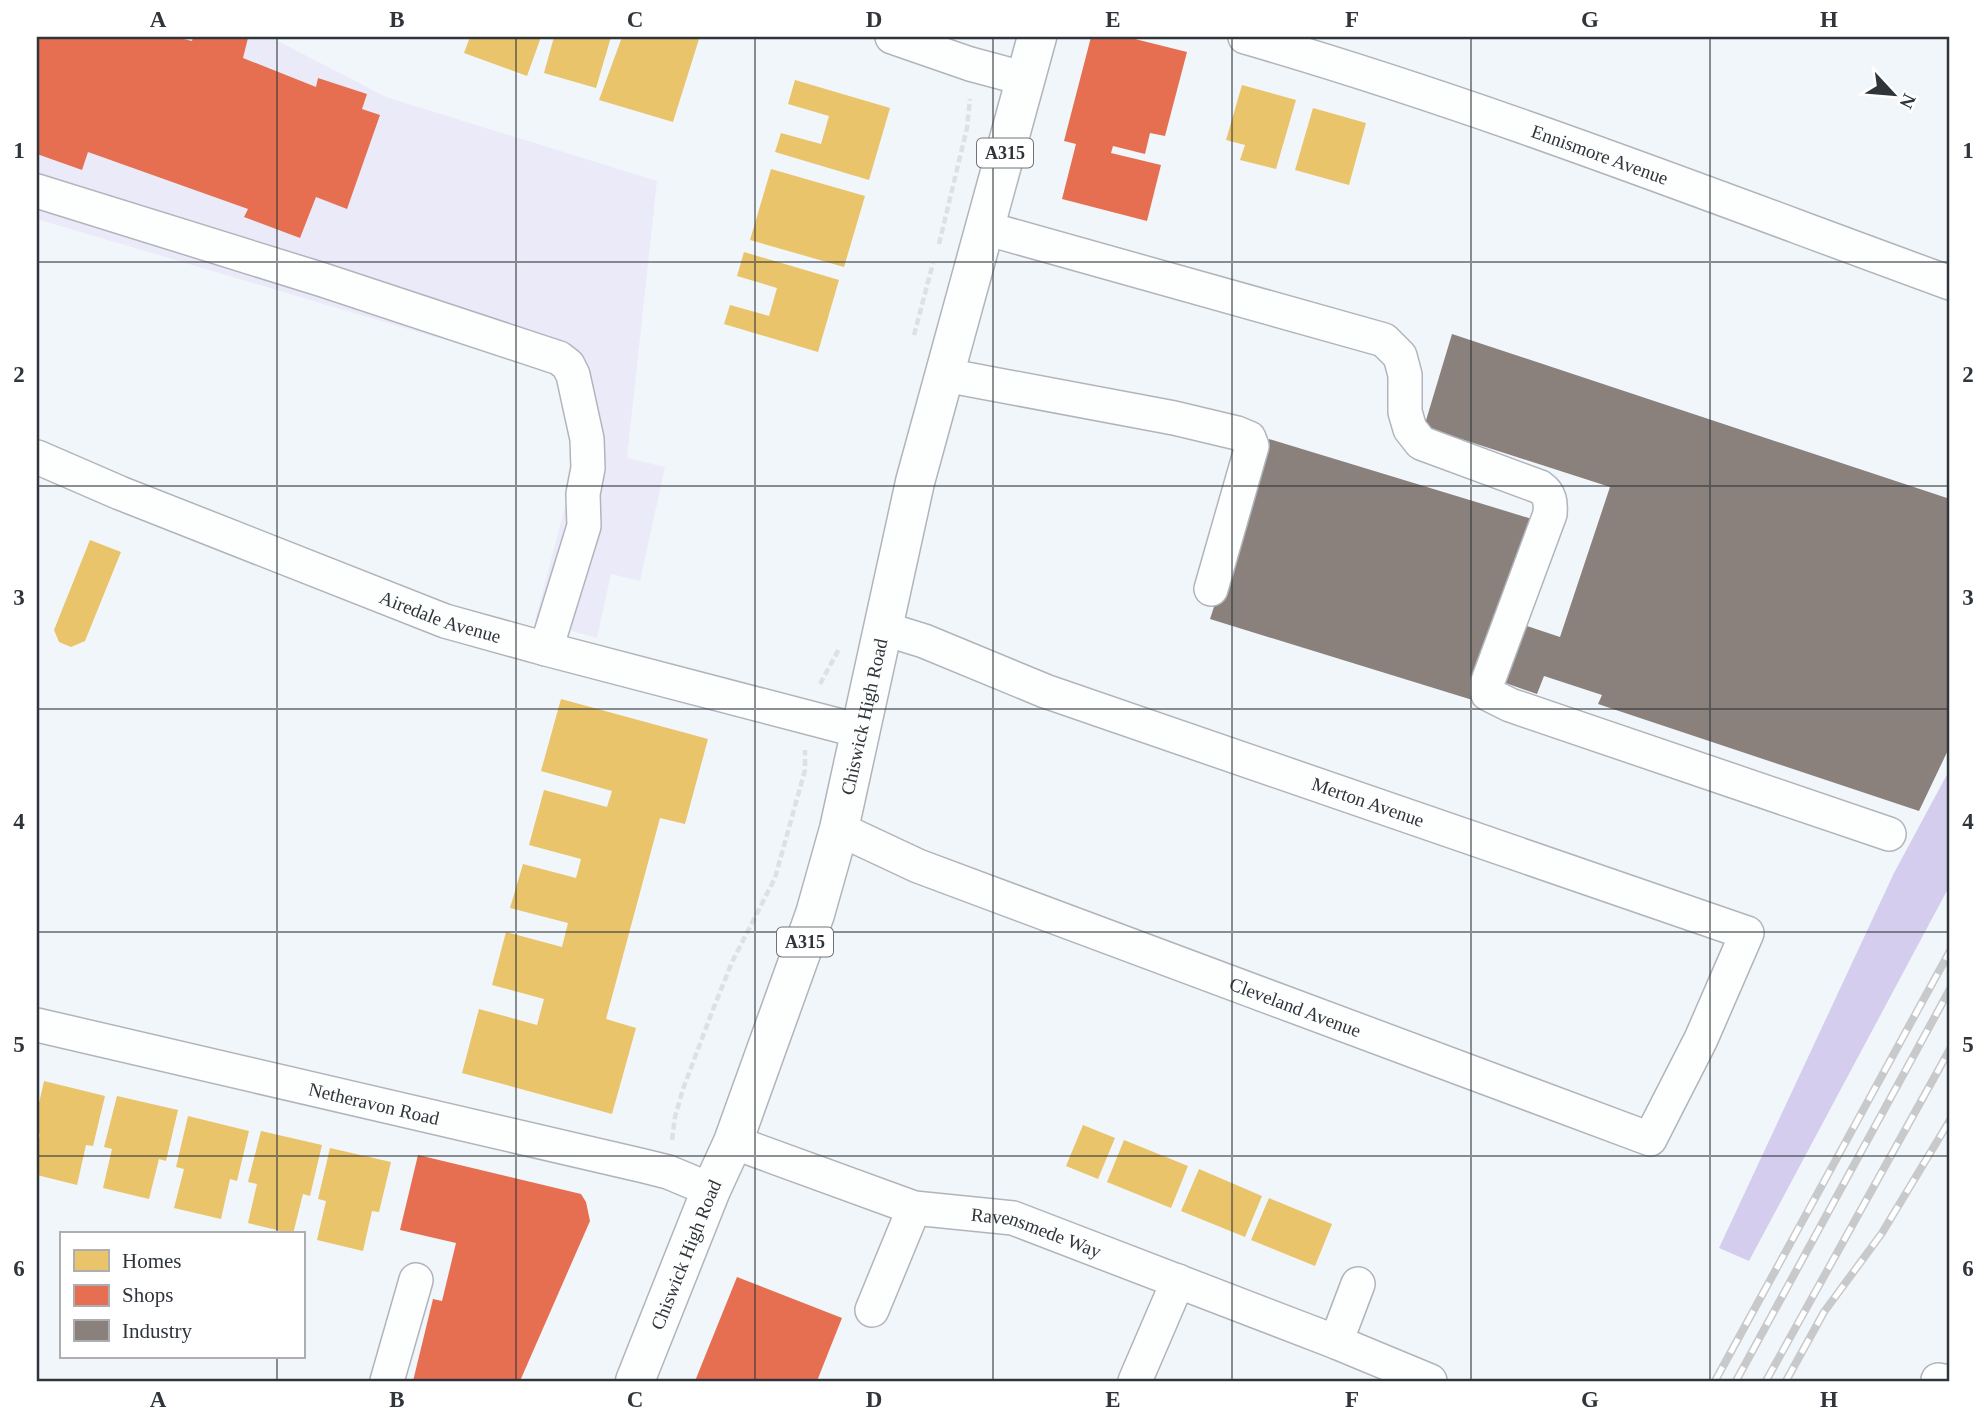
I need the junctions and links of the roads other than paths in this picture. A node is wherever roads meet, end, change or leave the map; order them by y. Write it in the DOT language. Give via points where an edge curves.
graph roads {
  1 [pos="892,37"];
  2 [pos="1037,37"];
  3 [pos="1245,37"];
  4 [pos="1026,79"];
  5 [pos="37,191"];
  6 [pos="985,228"];
  7 [pos="1950,284"];
  8 [pos="945,375"];
  9 [pos="37,457"];
  10 [pos="1211,590"];
  11 [pos="882,628"];
  12 [pos="546,649"];
  13 [pos="860,731"];
  14 [pos="839,829"];
  15 [pos="1889,834"];
  16 [pos="37,1025"];
  17 [pos="1701,1040"];
  18 [pos="733,1142"];
  19 [pos="711,1190"];
  20 [pos="914,1208"];
  21 [pos="416,1280"];
  22 [pos="1178,1281"];
  23 [pos="1358,1284"];
  24 [pos="872,1310"];
  25 [pos="1335,1342"];
  26 [pos="387,1381"];
  27 [pos="635,1381"];
  28 [pos="1135,1381"];
  29 [pos="1430,1381"];
  1 -- 4 [label="street"];
  2 -- 4 [label="main road, Chiswick High Road / A315"];
  3 -- 7 [label="street, Ennismore Avenue" via="1572,144"];
  4 -- 6 [label="main road, Chiswick High Road / A315"];
  5 -- 12 [label="street" via="370,295 559,358 568,365 587,439 584,526"];
  6 -- 8 [label="main road, Chiswick High Road / A315"];
  6 -- 15 [label="street" via="1384,340 1400,356 1405,412 1421,443 1540,486 1550,499 1550,514 1488,681 1488,694"];
  8 -- 10 [label="street" via="1174,418 1249,439 1252,446"];
  8 -- 11 [label="main road, Chiswick High Road / A315"];
  9 -- 12 [label="street, Airedale Avenue" via="445,621"];
  11 -- 13 [label="main road, Chiswick High Road / A315"];
  11 -- 17 [label="street, Merton Avenue" via="1045,691 1747,933"];
  12 -- 13 [label="street, Airedale Avenue"];
  13 -- 14 [label="main road, Chiswick High Road / A315"];
  14 -- 17 [label="street, Cleveland Avenue" via="918,866 1650,1139"];
  14 -- 18 [label="main road, Chiswick High Road / A315" via="795,975"];
  16 -- 19 [label="street, Netheravon Road" via="658,1169"];
  18 -- 19 [label="main road, Chiswick High Road / A315"];
  18 -- 20 [label="street, Ravensmede Way"];
  19 -- 27 [label="main road, Chiswick High Road / A315"];
  20 -- 22 [label="street, Ravensmede Way" via="1013,1218"];
  20 -- 24 [label="street"];
  21 -- 26 [label="street"];
  22 -- 25 [label="street, Ravensmede Way"];
  22 -- 28 [label="street"];
  23 -- 25 [label="street"];
  25 -- 29 [label="street, Ravensmede Way"];
}
